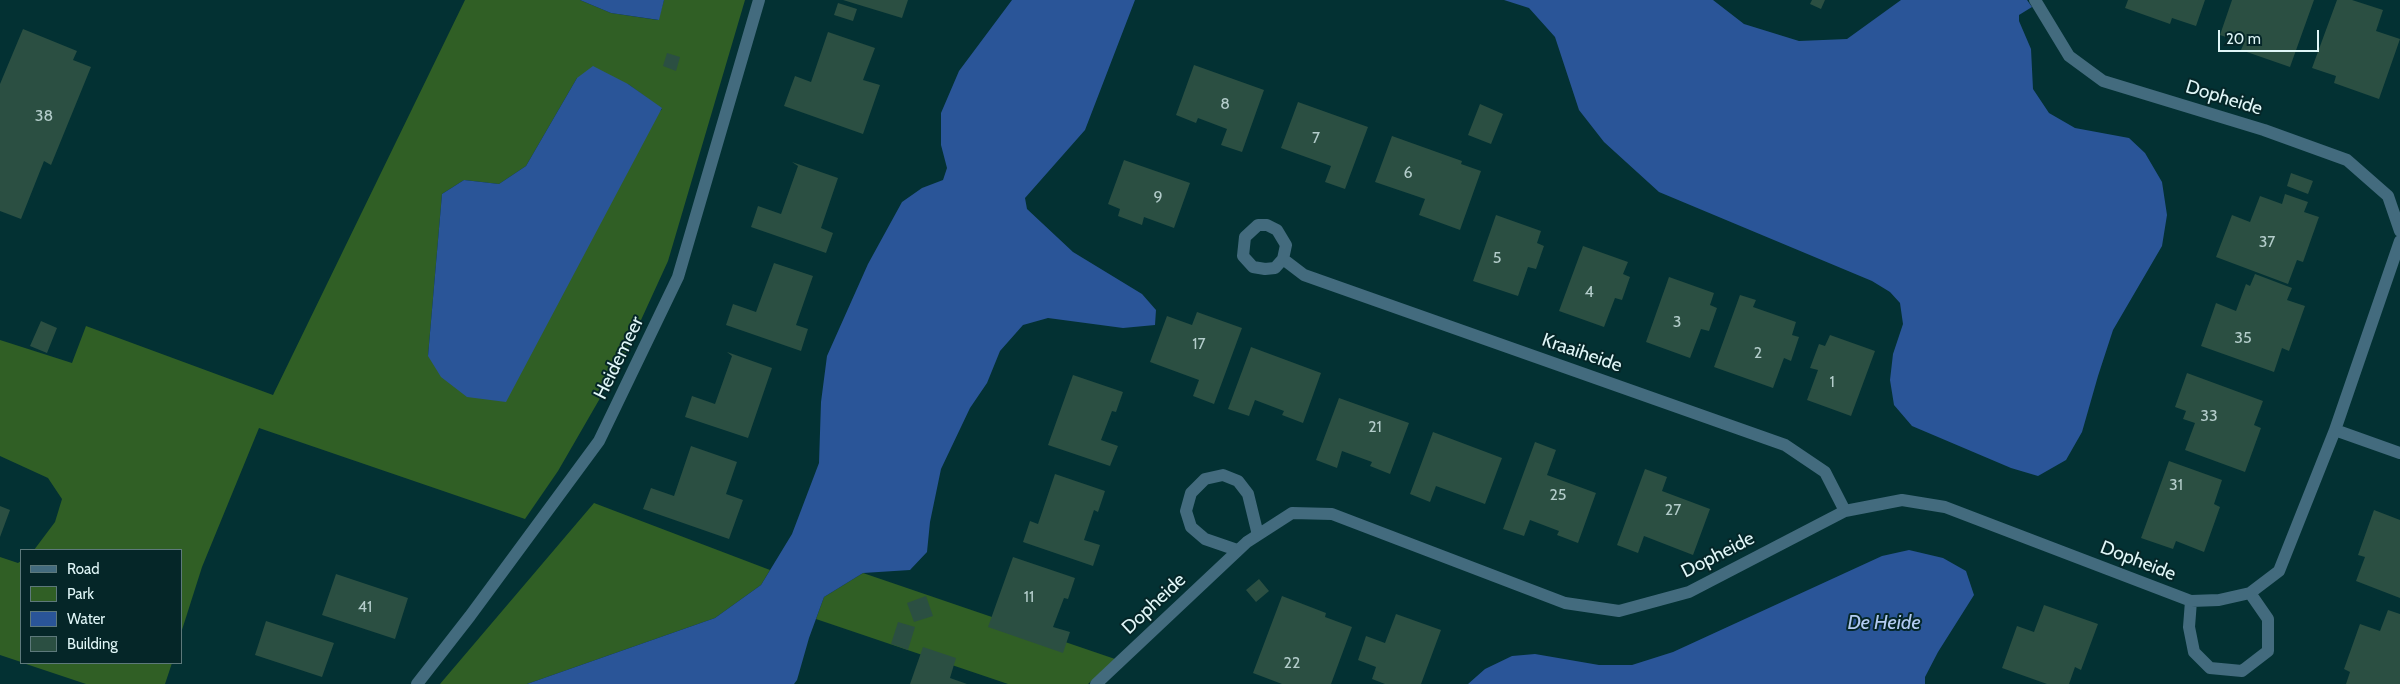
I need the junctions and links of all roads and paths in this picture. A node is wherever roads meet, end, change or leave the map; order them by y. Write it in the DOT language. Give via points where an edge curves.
graph roads {
  1 [pos="759,0"];
  2 [pos="2035,0"];
  3 [pos="2400,231"];
  4 [pos="2400,242"];
  5 [pos="1284,259"];
  6 [pos="2335,430"];
  7 [pos="2400,453"];
  8 [pos="1845,511"];
  9 [pos="1258,535"];
  10 [pos="1237,550"];
  11 [pos="2250,593"];
  12 [pos="2191,601"];
  13 [pos="417,684"];
  14 [pos="1096,684"];
  1 -- 13 [label="street, Heidemeer" via="678,278 599,441"];
  2 -- 3 [label="street, Dopheide" via="2069,56 2103,81 2264,130 2348,160 2388,196"];
  4 -- 6 [label="street, Dopheide"];
  5 -- 8 [label="street, Kraaiheide" via="1304,275 1785,445 1824,472"];
  6 -- 7 [label="street"];
  6 -- 11 [label="street, Dopheide" via="2279,571"];
  8 -- 9 [label="street, Dopheide" via="1689,592 1619,611 1565,603 1332,514 1292,513"];
  8 -- 12 [label="street, Dopheide" via="1902,500 1945,507"];
  9 -- 10 [label="street, Dopheide"];
  9 -- 10 [label="street" via="1248,494 1238,481 1223,475 1205,479 1191,493 1186,511 1191,527 1205,539"];
  10 -- 14 [label="street, Dopheide"];
  11 -- 12 [label="street, Dopheide" via="2219,600"];
  11 -- 12 [label="street, Dopheide" via="2268,620 2268,651 2242,672 2210,668 2194,652 2189,627"];
}
